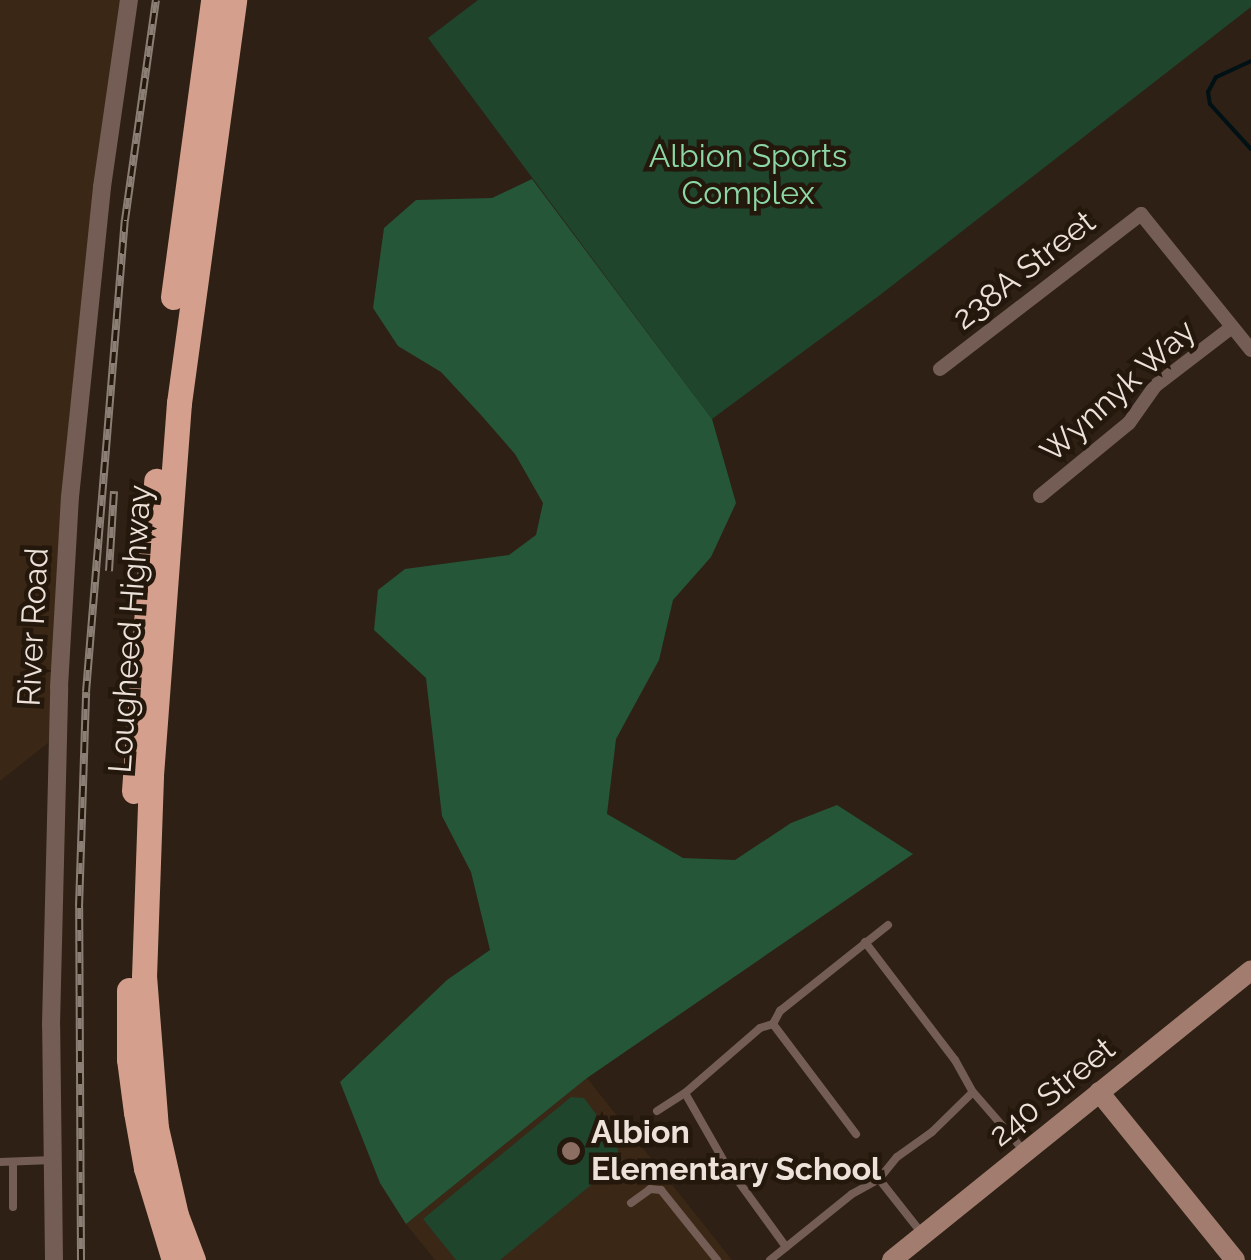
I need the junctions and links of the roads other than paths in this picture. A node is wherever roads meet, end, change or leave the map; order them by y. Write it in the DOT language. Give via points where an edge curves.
graph roads {
  1 [pos="128,0"];
  2 [pos="214,0"];
  3 [pos="234,0"];
  4 [pos="1232,327"];
  5 [pos="1251,350"];
  6 [pos="940,369"];
  7 [pos="1040,496"];
  8 [pos="888,924"];
  9 [pos="865,942"];
  10 [pos="1251,970"];
  11 [pos="772,1024"];
  12 [pos="973,1092"];
  13 [pos="1099,1092"];
  14 [pos="685,1093"];
  15 [pos="656,1111"];
  16 [pos="856,1134"];
  17 [pos="1025,1152"];
  18 [pos="52,1160"];
  19 [pos="0,1162"];
  20 [pos="13,1162"];
  21 [pos="880,1179"];
  22 [pos="630,1202"];
  23 [pos="14,1207"];
  24 [pos="923,1235"];
  25 [pos="786,1247"];
  26 [pos="54,1260"];
  27 [pos="174,1260"];
  28 [pos="193,1260"];
  29 [pos="717,1260"];
  30 [pos="770,1260"];
  31 [pos="892,1260"];
  32 [pos="1235,1260"];
  1 -- 18 [label="street, River Road" via="69,516 59,703"];
  2 -- 27 [label="highway, Lougheed Highway" via="164,380 135,752 129,926 128,1059 146,1168"];
  3 -- 28 [label="highway, Lougheed Highway" via="178,403 144,976 156,1128"];
  4 -- 5 [label="street"];
  4 -- 6 [label="street, 238A Street" via="1141,214"];
  4 -- 7 [label="street, Wynnyk Way" via="1155,386 1129,423"];
  8 -- 9 [label="lane"];
  9 -- 11 [label="lane"];
  9 -- 12 [label="lane"];
  10 -- 13 [label="main road, 240 Street"];
  11 -- 14 [label="lane"];
  11 -- 16 [label="lane"];
  12 -- 17 [label="lane"];
  12 -- 21 [label="lane" via="897,1156"];
  13 -- 17 [label="main road, 240 Street"];
  13 -- 32 [label="main road"];
  14 -- 15 [label="lane"];
  14 -- 25 [label="lane"];
  17 -- 24 [label="main road, 240 Street"];
  18 -- 20 [label="lane"];
  18 -- 26 [label="street, River Road"];
  19 -- 20 [label="lane"];
  20 -- 23 [label="lane"];
  21 -- 24 [label="lane"];
  21 -- 25 [label="lane"];
  22 -- 29 [label="lane" via="650,1188 661,1190"];
  24 -- 31 [label="main road, 240 Street"];
  25 -- 30 [label="lane"];
}
